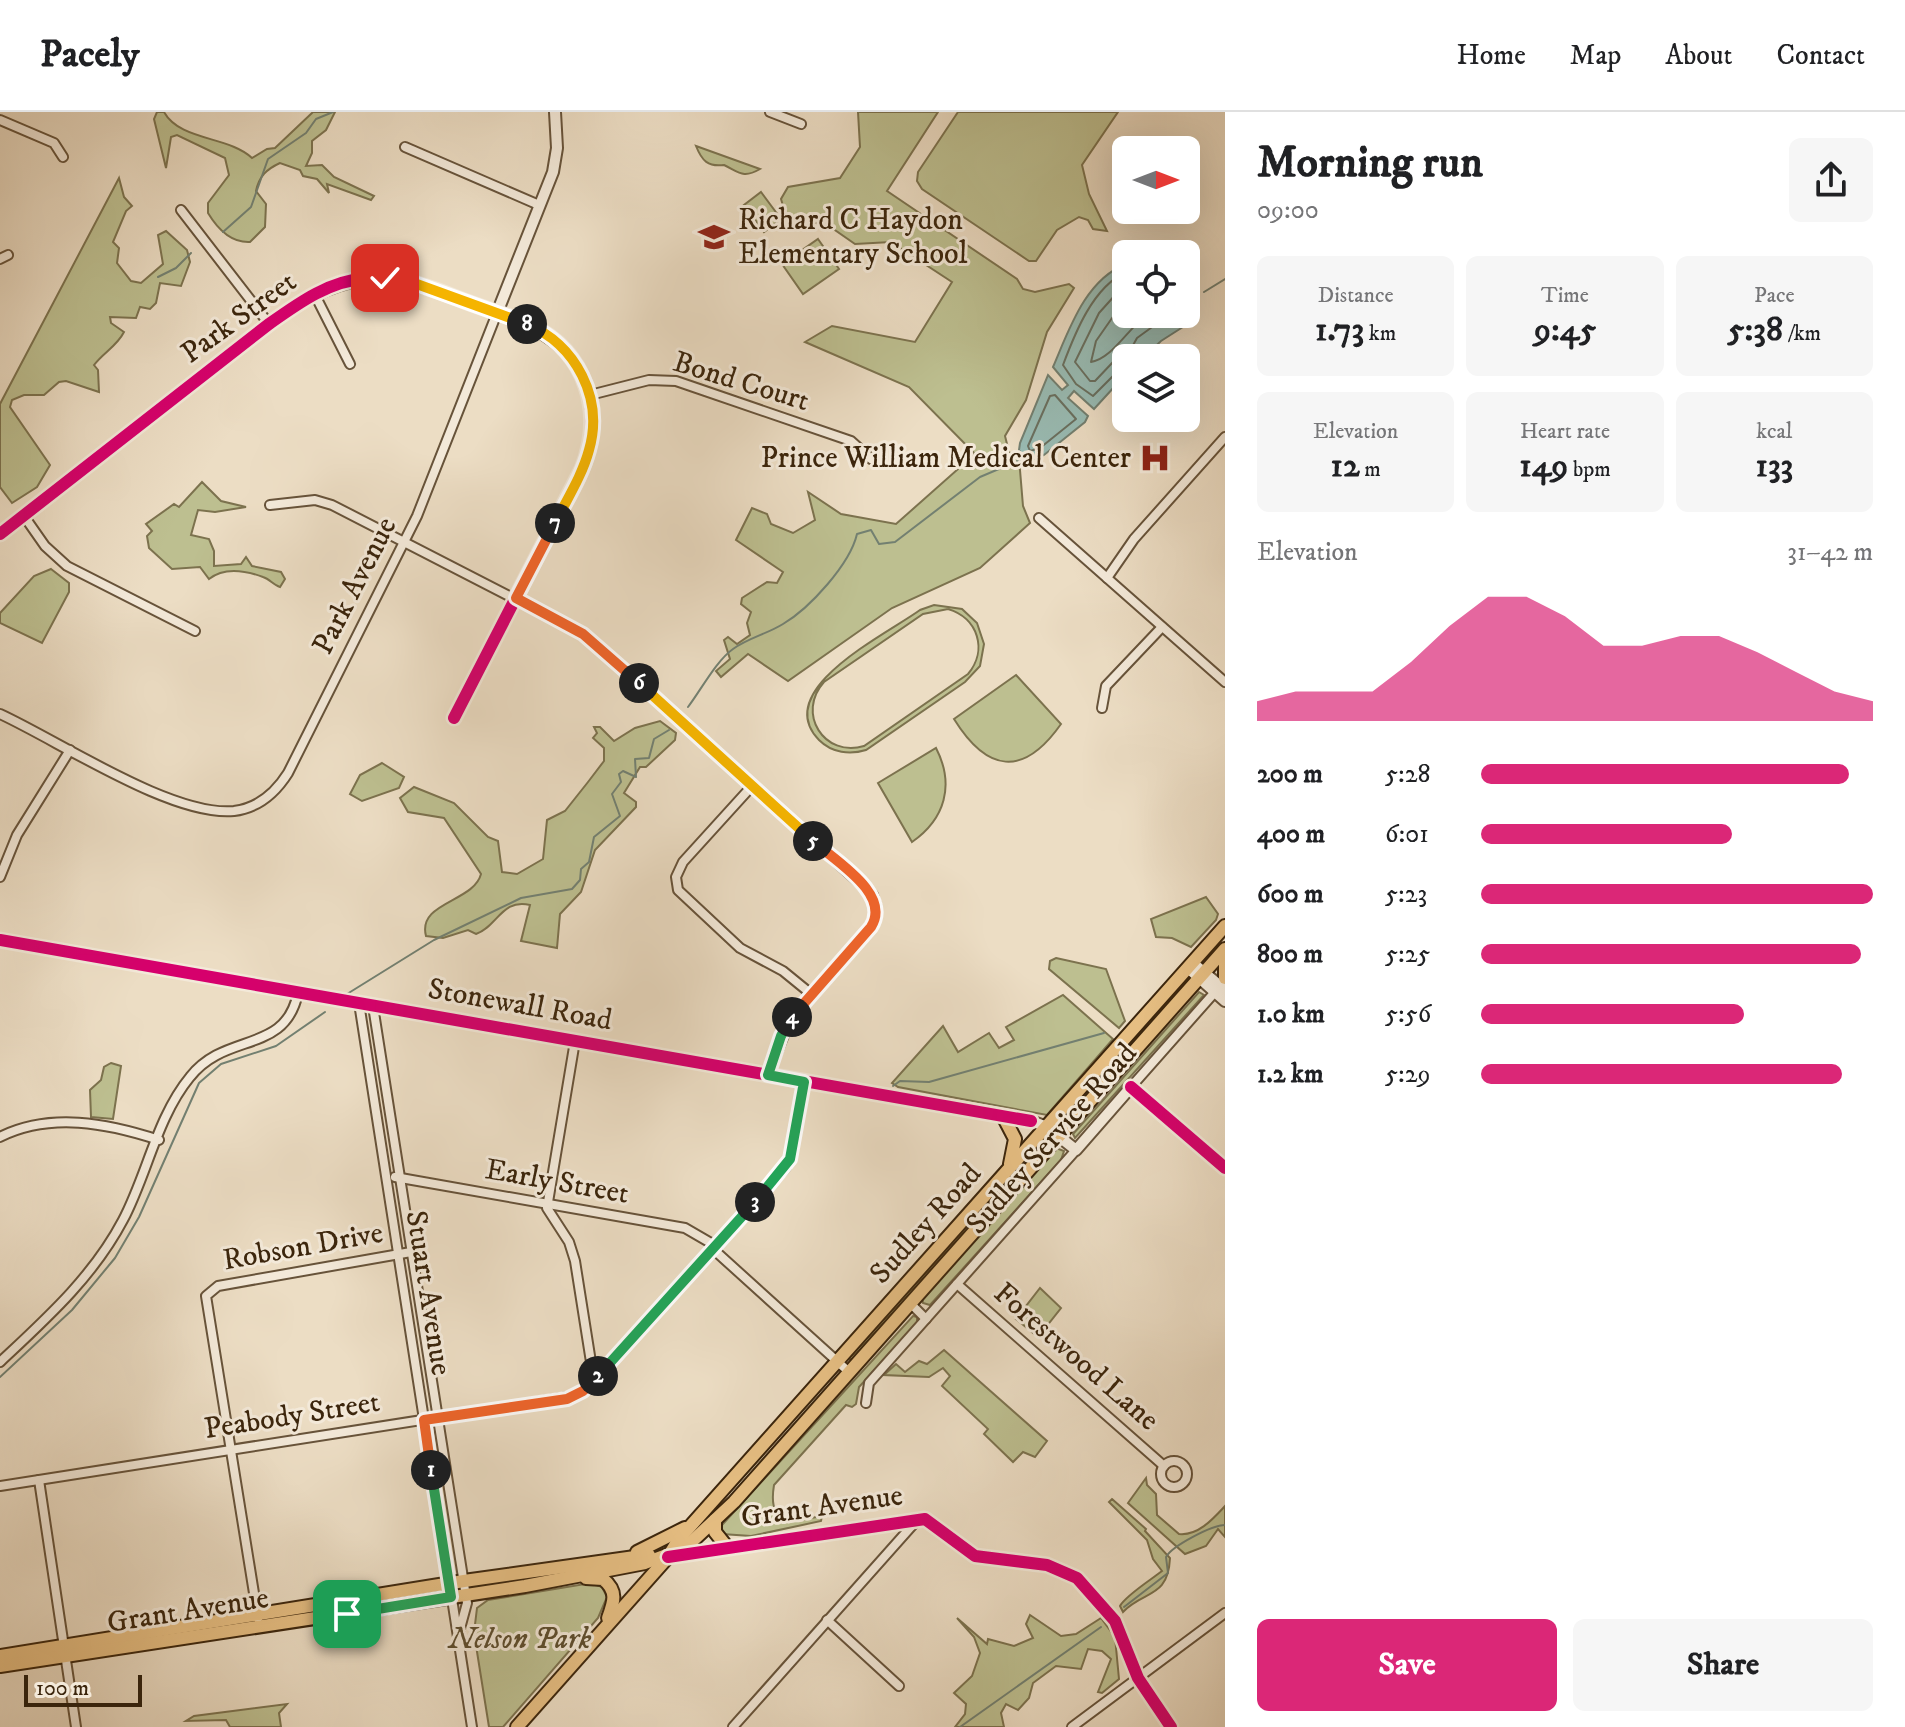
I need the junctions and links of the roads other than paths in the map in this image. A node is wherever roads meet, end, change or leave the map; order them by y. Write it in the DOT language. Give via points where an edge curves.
graph roads {
  1 [pos="555,112"];
  2 [pos="770,112"];
  3 [pos="0,120"];
  4 [pos="801,124"];
  5 [pos="405,147"];
  6 [pos="63,157"];
  7 [pos="539,205"];
  8 [pos="181,210"];
  9 [pos="314,293"];
  10 [pos="497,313"];
  11 [pos="269,324"];
  12 [pos="350,364"];
  13 [pos="590,395"];
  14 [pos="1225,437"];
  15 [pos="871,459"];
  16 [pos="270,505"];
  17 [pos="24,516"];
  18 [pos="1039,518"];
  19 [pos="0,534"];
  20 [pos="405,542"];
  21 [pos="1107,578"];
  22 [pos="516,598"];
  23 [pos="1162,627"];
  24 [pos="195,631"];
  25 [pos="1225,682"];
  26 [pos="1102,708"];
  27 [pos="0,714"];
  28 [pos="454,718"];
  29 [pos="70,750"];
  30 [pos="752,786"];
  31 [pos="0,877"];
  32 [pos="1225,926"];
  33 [pos="0,940"];
  34 [pos="1225,949"];
  35 [pos="1225,957"];
  36 [pos="1191,966"];
  37 [pos="1202,975"];
  38 [pos="1225,978"];
  39 [pos="1220,991"];
  40 [pos="298,993"];
  41 [pos="810,993"];
  42 [pos="1225,1001"];
  43 [pos="359,1003"];
  44 [pos="373,1006"];
  45 [pos="575,1041"];
  46 [pos="768,1075"];
  47 [pos="804,1082"];
  48 [pos="1131,1087"];
  49 [pos="1003,1116"];
  50 [pos="1047,1127"];
  51 [pos="1060,1135"];
  52 [pos="0,1137"];
  53 [pos="159,1140"];
  54 [pos="1076,1150"];
  55 [pos="1225,1168"];
  56 [pos="385,1175"];
  57 [pos="1005,1175"];
  58 [pos="400,1178"];
  59 [pos="547,1205"];
  60 [pos="715,1248"];
  61 [pos="411,1252"];
  62 [pos="398,1254"];
  63 [pos="957,1284"];
  64 [pos="910,1303"];
  65 [pos="926,1319"];
  66 [pos="0,1362"];
  67 [pos="838,1362"];
  68 [pos="849,1372"];
  69 [pos="594,1381"];
  70 [pos="866,1403"];
  71 [pos="438,1418"];
  72 [pos="424,1420"];
  73 [pos="230,1449"];
  74 [pos="1164,1466"];
  75 [pos="39,1480"];
  76 [pos="0,1486"];
  77 [pos="918,1519"];
  78 [pos="715,1520"];
  79 [pos="695,1522"];
  80 [pos="727,1547"];
  81 [pos="668,1557"];
  82 [pos="617,1558"];
  83 [pos="569,1576"];
  84 [pos="464,1581"];
  85 [pos="449,1584"];
  86 [pos="466,1595"];
  87 [pos="451,1597"];
  88 [pos="1225,1613"];
  89 [pos="827,1620"];
  90 [pos="258,1621"];
  91 [pos="606,1625"];
  92 [pos="458,1637"];
  93 [pos="64,1651"];
  94 [pos="0,1656"];
  95 [pos="0,1666"];
  96 [pos="1138,1678"];
  97 [pos="899,1686"];
  98 [pos="76,1727"];
  99 [pos="472,1727"];
  100 [pos="517,1727"];
  101 [pos="733,1727"];
  102 [pos="1072,1727"];
  103 [pos="1171,1727"];
  1 -- 7 [label="street, Park Avenue" via="556,160"];
  2 -- 4 [label="street"];
  3 -- 6 [label="street" via="54,143"];
  5 -- 7 [label="street"];
  7 -- 10 [label="street, Park Avenue"];
  8 -- 11 [label="street"];
  9 -- 10 [label="street, Park Street" via="349,281 385,278"];
  9 -- 11 [label="street, Park Street"];
  9 -- 12 [label="street"];
  10 -- 13 [label="street, Park Street" via="555,340 580,371"];
  10 -- 20 [label="street, Park Avenue"];
  11 -- 17 [label="street, Park Street"];
  13 -- 15 [label="street, Bond Court" via="649,380 676,381 851,441"];
  13 -- 22 [label="street, Park Street" via="593,420 587,458"];
  14 -- 21 [label="street" via="1134,539"];
  16 -- 20 [label="street" via="323,502"];
  17 -- 19 [label="street, Park Street"];
  17 -- 24 [label="street" via="67,566"];
  18 -- 21 [label="street"];
  20 -- 22 [label="street"];
  20 -- 29 [label="street, Park Avenue" via="288,773 261,801 222,811 178,801"];
  21 -- 23 [label="street"];
  22 -- 28 [label="street, Park Street"];
  22 -- 30 [label="street" via="583,634"];
  23 -- 25 [label="street"];
  23 -- 26 [label="street" via="1106,686"];
  27 -- 29 [label="street, Park Avenue"];
  29 -- 31 [label="street" via="17,835"];
  30 -- 41 [label="street" via="876,901 871,927"];
  30 -- 41 [label="street" via="683,862 676,877 678,890 740,948"];
  32 -- 36 [label="main road, Sudley Road"];
  33 -- 40 [label="street, Stonewall Road"];
  34 -- 37 [label="main road, Sudley Road"];
  35 -- 38 [label="main road"];
  36 -- 37 [label="street"];
  36 -- 50 [label="main road, Sudley Road"];
  37 -- 39 [label="street"];
  37 -- 51 [label="main road, Sudley Road"];
  39 -- 42 [label="street"];
  39 -- 48 [label="street, Sudley Service Road"];
  40 -- 43 [label="street, Stonewall Road"];
  40 -- 53 [label="street" via="293,1012 280,1029 228,1047 195,1070 180,1090"];
  41 -- 46 [label="street" via="781,1036"];
  43 -- 44 [label="street, Stonewall Road"];
  43 -- 56 [label="street, Stuart Avenue"];
  44 -- 45 [label="street, Stonewall Road"];
  44 -- 58 [label="street, Stuart Avenue"];
  45 -- 46 [label="street, Stonewall Road"];
  45 -- 59 [label="street"];
  46 -- 47 [label="street, Stonewall Road"];
  47 -- 49 [label="street, Stonewall Road"];
  47 -- 60 [label="street, Peabody Street" via="790,1159"];
  48 -- 54 [label="street, Sudley Service Road"];
  48 -- 55 [label="street"];
  49 -- 50 [label="street, Stonewall Road"];
  49 -- 57 [label="main road" via="1015,1139"];
  50 -- 51 [label="street, Stonewall Road"];
  50 -- 57 [label="main road, Sudley Road"];
  51 -- 54 [label="street, Stonewall Road"];
  51 -- 64 [label="main road, Sudley Road"];
  52 -- 53 [label="street" via="31,1124 59,1122"];
  53 -- 66 [label="street" via="129,1208 99,1258"];
  54 -- 63 [label="street, Sudley Service Road"];
  56 -- 58 [label="street, Early Street"];
  56 -- 62 [label="street, Stuart Avenue"];
  57 -- 67 [label="main road, Sudley Road"];
  58 -- 59 [label="street, Early Street"];
  58 -- 61 [label="street, Stuart Avenue"];
  59 -- 60 [label="street, Early Street" via="685,1228 701,1233"];
  59 -- 69 [label="street" via="575,1261"];
  60 -- 67 [label="street, Early Street"];
  60 -- 69 [label="street, Peabody Street"];
  61 -- 62 [label="street, Robson Drive"];
  61 -- 71 [label="street, Stuart Avenue"];
  62 -- 72 [label="street, Stuart Avenue"];
  62 -- 73 [label="street, Robson Drive" via="210,1291 206,1301"];
  63 -- 65 [label="street, Sudley Service Road"];
  63 -- 74 [label="street, Forestwood Lane"];
  64 -- 65 [label="street"];
  64 -- 68 [label="main road, Sudley Road"];
  65 -- 70 [label="street, Sudley Service Road" via="869,1383"];
  67 -- 68 [label="street, Early Street"];
  67 -- 79 [label="main road, Sudley Road"];
  68 -- 78 [label="main road, Sudley Road"];
  69 -- 71 [label="street, Peabody Street" via="567,1399"];
  71 -- 72 [label="street, Peabody Street"];
  71 -- 84 [label="street, Stuart Avenue"];
  72 -- 73 [label="street, Peabody Street"];
  72 -- 85 [label="street, Stuart Avenue"];
  73 -- 75 [label="street, Peabody Street"];
  73 -- 90 [label="street, Robson Drive"];
  75 -- 76 [label="street, Peabody Street"];
  75 -- 93 [label="street"];
  77 -- 80 [label="street, Grant Avenue"];
  77 -- 89 [label="street"];
  77 -- 96 [label="street, Grant Avenue" via="932,1523 975,1556 1047,1565 1077,1578 1115,1621"];
  78 -- 80 [label="main road" via="719,1540"];
  78 -- 81 [label="main road, Sudley Road"];
  79 -- 81 [label="main road, Sudley Road"];
  79 -- 82 [label="main road" via="655,1545"];
  80 -- 81 [label="street, Grant Avenue"];
  81 -- 82 [label="main road, Grant Avenue"];
  81 -- 83 [label="main road, Grant Avenue"];
  81 -- 91 [label="main road, Sudley Road"];
  82 -- 84 [label="main road, Grant Avenue"];
  83 -- 86 [label="main road, Grant Avenue"];
  83 -- 91 [label="main road" via="603,1579 611,1586 614,1598"];
  84 -- 85 [label="main road, Grant Avenue"];
  84 -- 86 [label="street, Stuart Avenue"];
  85 -- 87 [label="street, Stuart Avenue"];
  85 -- 90 [label="main road, Grant Avenue"];
  86 -- 87 [label="main road, Grant Avenue"];
  86 -- 92 [label="street, Stuart Avenue"];
  87 -- 90 [label="main road, Grant Avenue"];
  87 -- 92 [label="street, Stuart Avenue"];
  88 -- 96 [label="street"];
  89 -- 97 [label="street"];
  89 -- 101 [label="street"];
  90 -- 93 [label="main road, Grant Avenue"];
  91 -- 100 [label="main road, Sudley Road"];
  92 -- 99 [label="street, Stuart Avenue"];
  93 -- 94 [label="main road, Grant Avenue"];
  93 -- 95 [label="main road, Grant Avenue"];
  93 -- 98 [label="street"];
  96 -- 102 [label="street"];
  96 -- 103 [label="street, Grant Avenue"];
}
